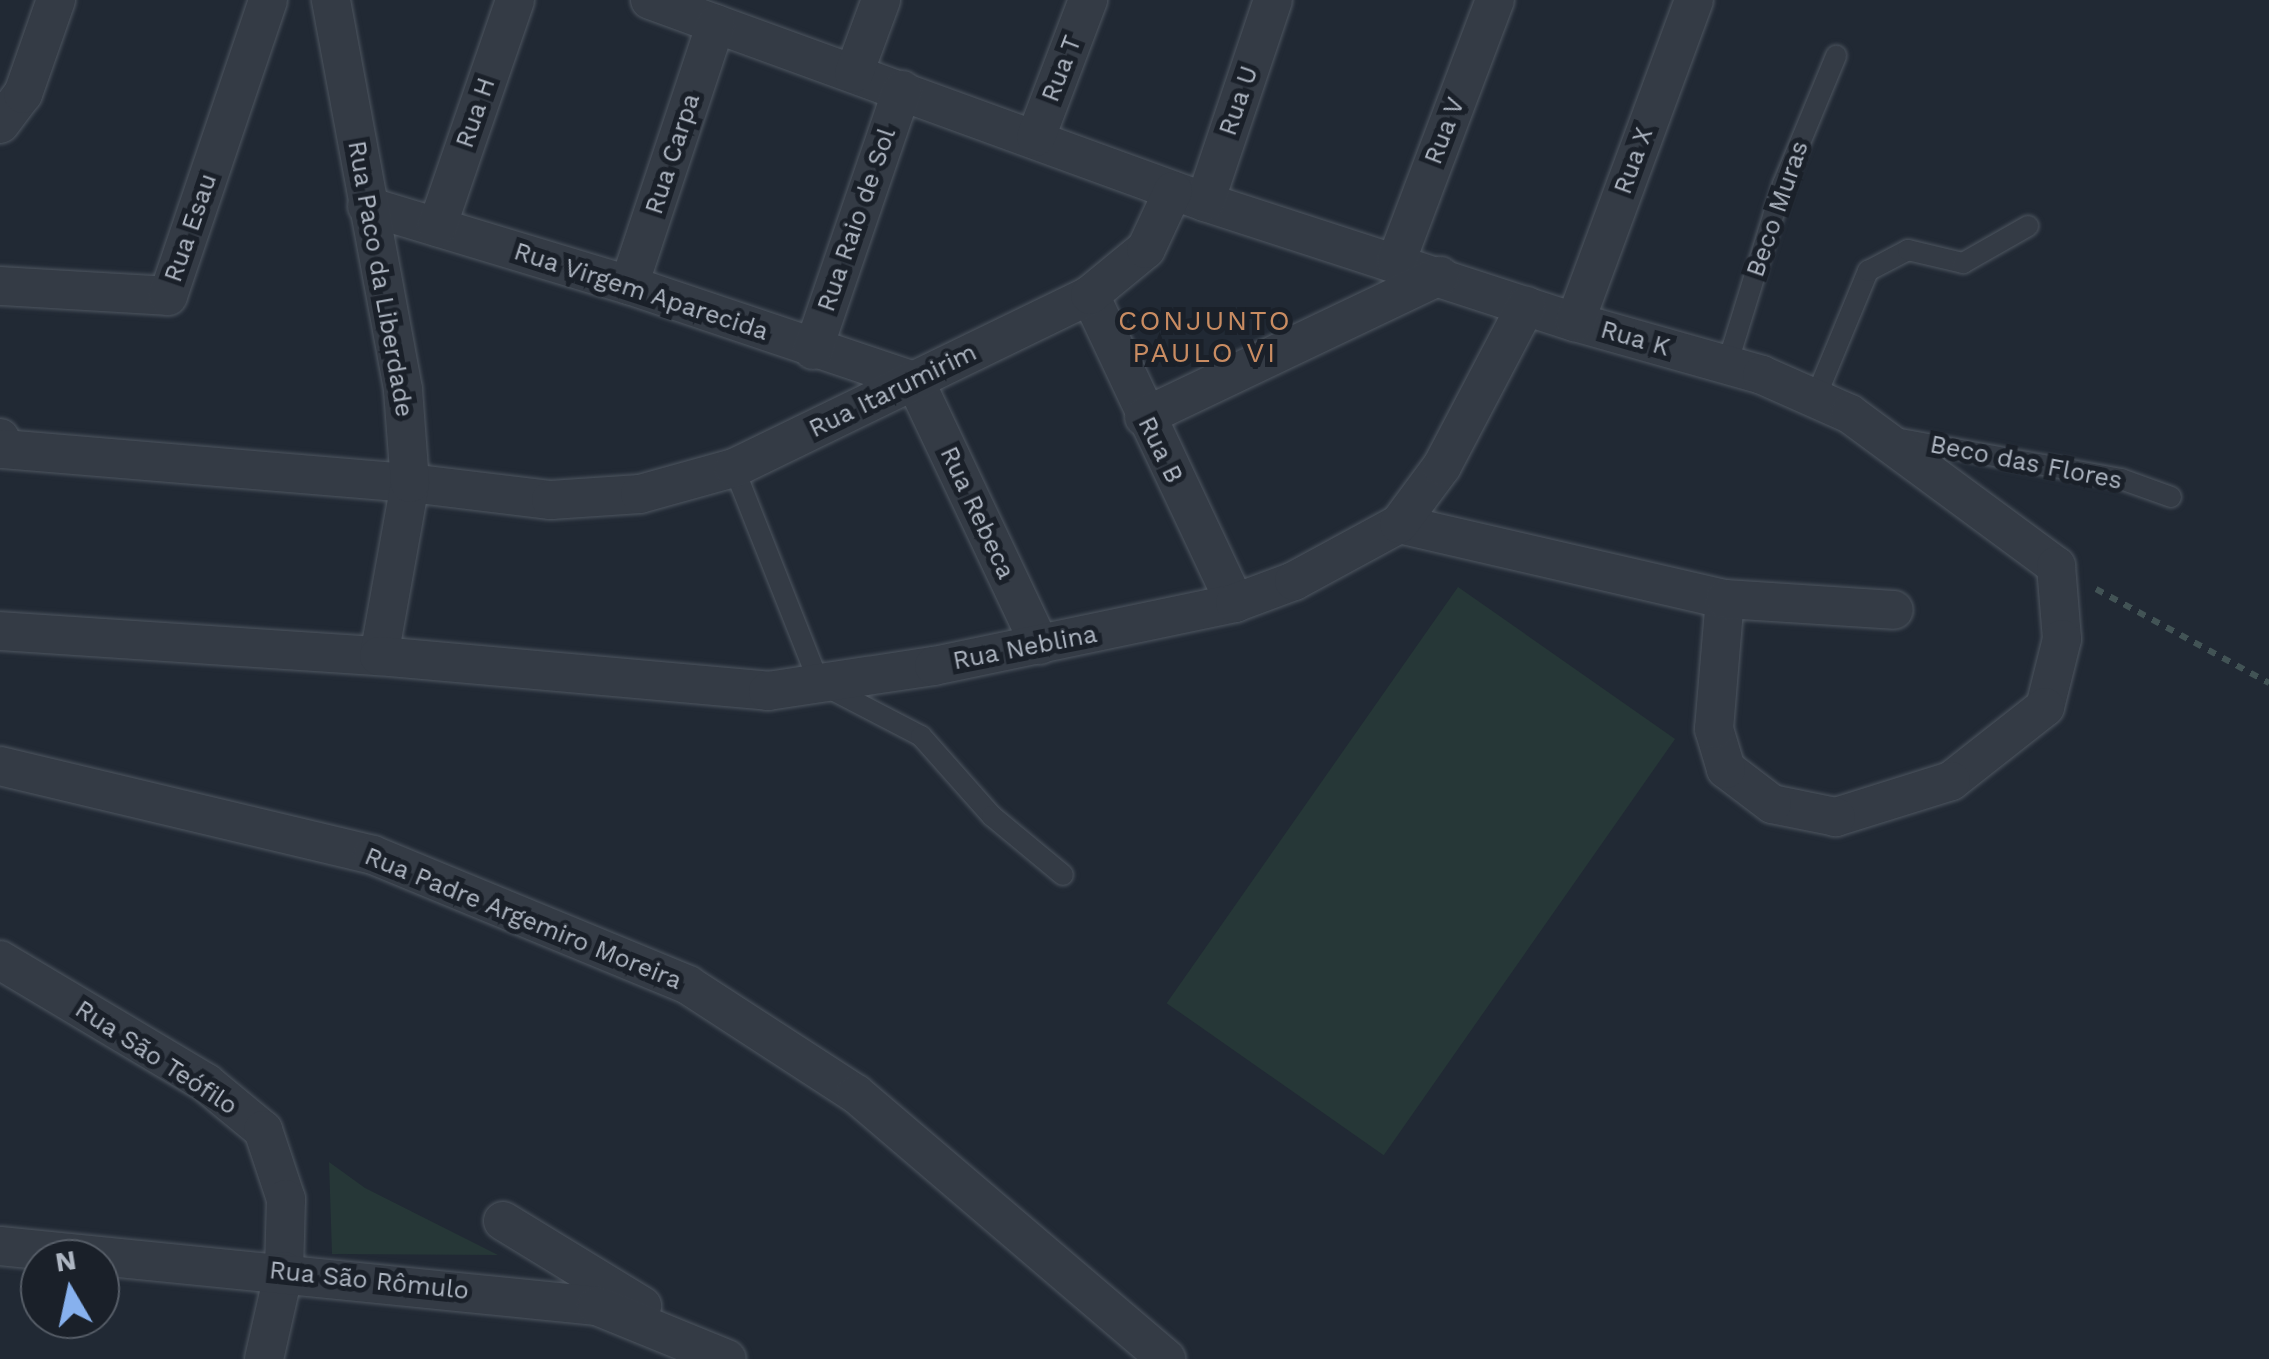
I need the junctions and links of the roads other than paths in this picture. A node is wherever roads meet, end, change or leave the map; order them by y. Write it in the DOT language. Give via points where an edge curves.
graph roads {
  1 [pos="56,0"];
  2 [pos="268,0"];
  3 [pos="331,0"];
  4 [pos="515,0"];
  5 [pos="881,0"];
  6 [pos="1088,0"];
  7 [pos="1273,0"];
  8 [pos="1495,0"];
  9 [pos="1694,0"];
  10 [pos="661,2"];
  11 [pos="716,24"];
  12 [pos="1836,56"];
  13 [pos="854,73"];
  14 [pos="902,90"];
  15 [pos="0,124"];
  16 [pos="1036,138"];
  17 [pos="1189,197"];
  18 [pos="366,206"];
  19 [pos="437,226"];
  20 [pos="2028,226"];
  21 [pos="1396,262"];
  22 [pos="1440,276"];
  23 [pos="629,285"];
  24 [pos="0,286"];
  25 [pos="1090,295"];
  26 [pos="1526,306"];
  27 [pos="1575,322"];
  28 [pos="813,350"];
  29 [pos="1727,365"];
  30 [pos="915,382"];
  31 [pos="1816,399"];
  32 [pos="1144,418"];
  33 [pos="1878,435"];
  34 [pos="2,443"];
  35 [pos="734,468"];
  36 [pos="410,483"];
  37 [pos="2172,497"];
  38 [pos="1398,524"];
  39 [pos="1725,599"];
  40 [pos="1235,603"];
  41 [pos="1894,610"];
  42 [pos="0,631"];
  43 [pos="1040,645"];
  44 [pos="379,656"];
  45 [pos="819,684"];
  46 [pos="0,766"];
  47 [pos="1063,875"];
  48 [pos="0,960"];
  49 [pos="502,1222"];
  50 [pos="0,1246"];
  51 [pos="284,1272"];
  52 [pos="264,1359"];
  53 [pos="729,1359"];
  54 [pos="1166,1359"];
  1 -- 15 [label="street" via="23,94"];
  2 -- 24 [label="street, Rua Esau" via="168,296"];
  3 -- 18 [label="street, Rua Paco da Liberdade"];
  4 -- 19 [label="street, Rua H"];
  5 -- 13 [label="street"];
  6 -- 16 [label="street, Rua T"];
  7 -- 17 [label="street, Rua U"];
  8 -- 21 [label="street, Rua V"];
  9 -- 27 [label="street, Rua X"];
  10 -- 11 [label="street"];
  11 -- 13 [label="street"];
  11 -- 23 [label="street, Rua Carpa"];
  12 -- 29 [label="lane, Beco Muras" via="1782,184"];
  13 -- 14 [label="street"];
  14 -- 16 [label="street"];
  14 -- 28 [label="street, Rua Raio de Sol"];
  16 -- 17 [label="street"];
  17 -- 21 [label="street, Rua K"];
  17 -- 25 [label="street, Rua Itarumirim" via="1146,249"];
  18 -- 19 [label="street, Rua Virgem Aparecida"];
  18 -- 36 [label="street, Rua Paco da Liberdade" via="403,390"];
  19 -- 23 [label="street, Rua Virgem Aparecida"];
  20 -- 31 [label="lane" via="1963,263 1908,250 1868,271"];
  21 -- 22 [label="street, Rua K"];
  22 -- 26 [label="street, Rua K"];
  22 -- 32 [label="street"];
  23 -- 28 [label="street, Rua Virgem Aparecida"];
  25 -- 30 [label="street, Rua Itarumirim"];
  25 -- 32 [label="street, Rua B"];
  26 -- 27 [label="street, Rua K"];
  26 -- 38 [label="street, Rua Neblina" via="1442,466"];
  27 -- 29 [label="street, Rua K"];
  28 -- 30 [label="street, Rua Virgem Aparecida"];
  29 -- 31 [label="street, Rua K"];
  30 -- 35 [label="street, Rua Itarumirim"];
  30 -- 43 [label="street, Rua Rebeca"];
  31 -- 33 [label="street, Rua K"];
  32 -- 40 [label="street, Rua B"];
  33 -- 37 [label="lane, Beco das Flores" via="2122,479"];
  33 -- 39 [label="street, Rua K" via="2056,566 2062,639 2046,707 1951,781 1836,817 1772,804 1726,769 1714,729"];
  34 -- 36 [label="street, Rua Itarumirim"];
  35 -- 36 [label="street, Rua Itarumirim" via="640,494 551,500"];
  35 -- 45 [label="lane"];
  36 -- 44 [label="street, Rua Paco da Liberdade"];
  38 -- 39 [label="street"];
  38 -- 40 [label="street, Rua Neblina" via="1294,581"];
  39 -- 41 [label="street"];
  40 -- 43 [label="street, Rua Neblina"];
  42 -- 44 [label="street"];
  43 -- 45 [label="street, Rua Neblina"];
  44 -- 45 [label="street, Rua Neblina" via="768,691"];
  45 -- 47 [label="lane" via="921,736 992,816"];
  46 -- 54 [label="street, Rua Padre Argemiro Moreira" via="373,855 688,984 856,1094"];
  48 -- 51 [label="street, Rua São Teófilo" via="206,1084 263,1130 286,1199"];
  49 -- 53 [label="street, Rua São Rômulo"];
  50 -- 51 [label="street, Rua São Rômulo"];
  51 -- 52 [label="street, Rua São Teófilo"];
  51 -- 53 [label="street, Rua São Rômulo" via="597,1306"];
}
